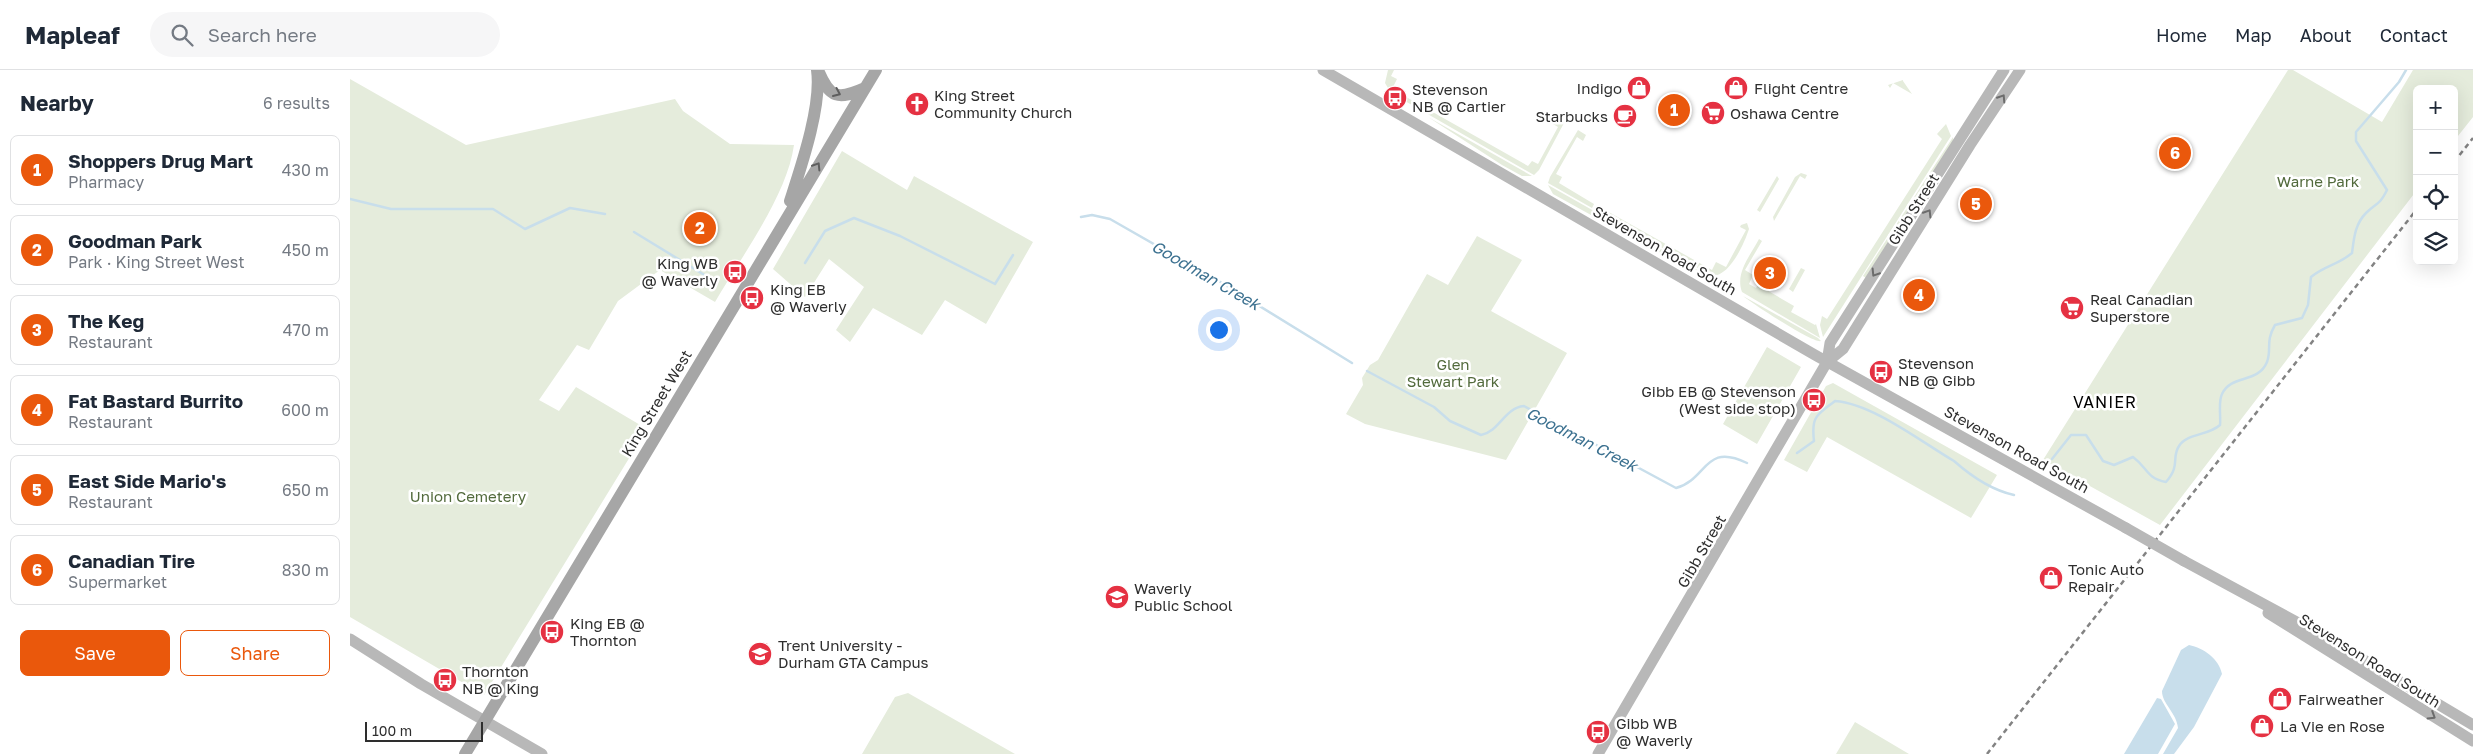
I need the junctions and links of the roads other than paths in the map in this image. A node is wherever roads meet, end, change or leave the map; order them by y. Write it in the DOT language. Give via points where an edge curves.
graph roads {
  1 [pos="818,70"];
  2 [pos="876,70"];
  3 [pos="1323,70"];
  4 [pos="2004,70"];
  5 [pos="2020,70"];
  6 [pos="865,88"];
  7 [pos="783,223"];
  8 [pos="1827,362"];
  9 [pos="2254,600"];
  10 [pos="350,639"];
  11 [pos="485,721"];
  12 [pos="2473,725"];
  13 [pos="2473,741"];
  14 [pos="465,754"];
  15 [pos="542,754"];
  16 [pos="1598,754"];
  1 -- 6 [label="main road, one-way" via="824,86 835,94 846,97"];
  1 -- 7 [label="main road" via="813,119"];
  2 -- 6 [label="main road, King Street West"];
  3 -- 8 [label="main road, Stevenson Road South"];
  4 -- 8 [label="main road, Gibb Street, one-way" via="1830,344"];
  8 -- 5 [label="main road, Gibb Street, one-way" via="1843,349"];
  7 -- 6 [label="main road, King Street West, one-way"];
  7 -- 11 [label="main road, King Street West"];
  8 -- 9 [label="main road, Stevenson Road South, bridge"];
  8 -- 16 [label="main road, Gibb Street"];
  9 -- 12 [label="main road, Stevenson Road South" via="2332,641"];
  9 -- 13 [label="main road, Stevenson Road South, one-way" via="2275,618"];
  10 -- 11 [label="main road"];
  11 -- 14 [label="main road, King Street West"];
  11 -- 15 [label="main road"];
}
